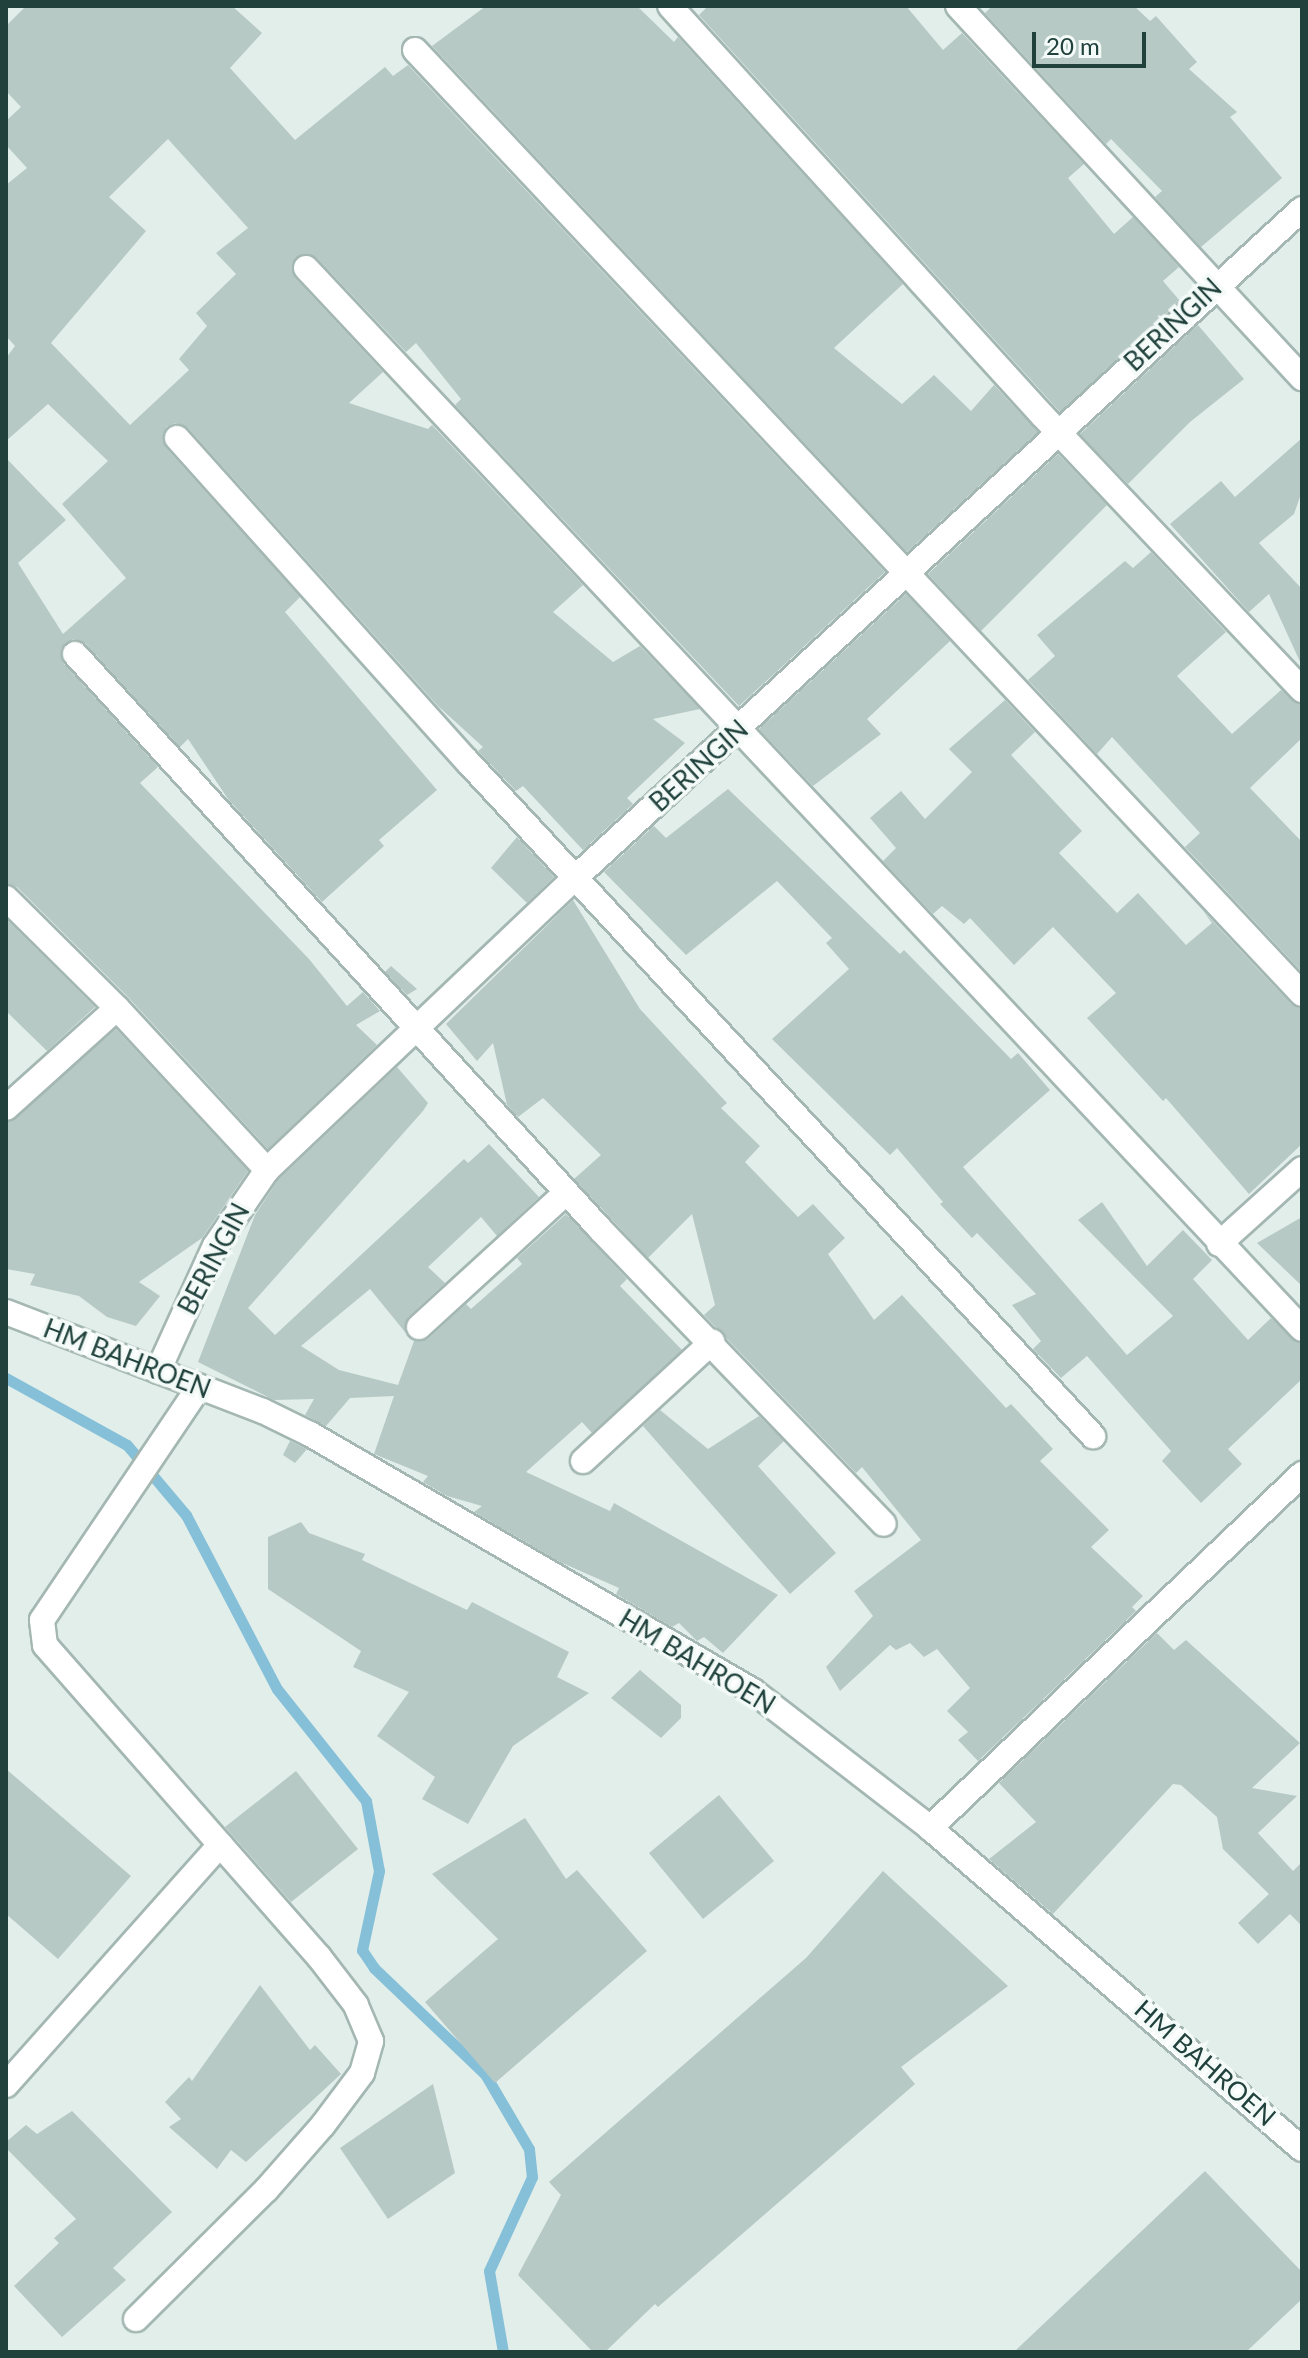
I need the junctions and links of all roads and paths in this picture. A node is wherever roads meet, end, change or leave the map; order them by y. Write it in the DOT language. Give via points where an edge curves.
graph roads {
  1 [pos="670,6"];
  2 [pos="958,6"];
  3 [pos="415,50"];
  4 [pos="1302,209"];
  5 [pos="306,268"];
  6 [pos="1215,284"];
  7 [pos="1302,378"];
  8 [pos="1059,432"];
  9 [pos="177,438"];
  10 [pos="906,575"];
  11 [pos="75,654"];
  12 [pos="1302,690"];
  13 [pos="737,732"];
  14 [pos="575,878"];
  15 [pos="6,898"];
  16 [pos="1302,994"];
  17 [pos="117,1008"];
  18 [pos="415,1027"];
  19 [pos="6,1108"];
  20 [pos="1302,1169"];
  21 [pos="267,1170"];
  22 [pos="566,1193"];
  23 [pos="1219,1244"];
  24 [pos="6,1312"];
  25 [pos="419,1327"];
  26 [pos="1302,1329"];
  27 [pos="712,1342"];
  28 [pos="158,1371"];
  29 [pos="199,1387"];
  30 [pos="1093,1436"];
  31 [pos="583,1461"];
  32 [pos="1302,1474"];
  33 [pos="884,1524"];
  34 [pos="930,1828"];
  35 [pos="220,1845"];
  36 [pos="6,2085"];
  37 [pos="1302,2149"];
  38 [pos="136,2319"];
  1 -- 8 [label="street"];
  2 -- 6 [label="street"];
  3 -- 10 [label="street"];
  4 -- 6 [label="street, BERINGIN"];
  5 -- 13 [label="street"];
  6 -- 7 [label="street"];
  6 -- 8 [label="street, BERINGIN"];
  8 -- 10 [label="street, BERINGIN"];
  8 -- 12 [label="street"];
  9 -- 14 [label="street"];
  10 -- 13 [label="street, BERINGIN"];
  10 -- 16 [label="street"];
  11 -- 18 [label="street"];
  13 -- 14 [label="street, BERINGIN"];
  13 -- 23 [label="street"];
  14 -- 18 [label="street, BERINGIN"];
  14 -- 30 [label="street"];
  15 -- 17 [label="street"];
  17 -- 19 [label="street"];
  17 -- 21 [label="street"];
  18 -- 21 [label="street, BERINGIN"];
  18 -- 22 [label="street"];
  20 -- 23 [label="street"];
  21 -- 28 [label="street, BERINGIN" via="215,1246"];
  22 -- 25 [label="street"];
  22 -- 27 [label="street"];
  23 -- 26 [label="street"];
  24 -- 28 [label="street, HM BAHROEN"];
  27 -- 31 [label="street"];
  27 -- 33 [label="street"];
  28 -- 29 [label="street, HM BAHROEN"];
  29 -- 34 [label="street, HM BAHROEN" via="310,1434 753,1691"];
  29 -- 35 [label="street" via="42,1620 45,1645"];
  32 -- 34 [label="street"];
  34 -- 37 [label="street, HM BAHROEN"];
  35 -- 36 [label="street"];
  35 -- 38 [label="street" via="356,2005 371,2041 362,2073 323,2125 266,2190"];
}
